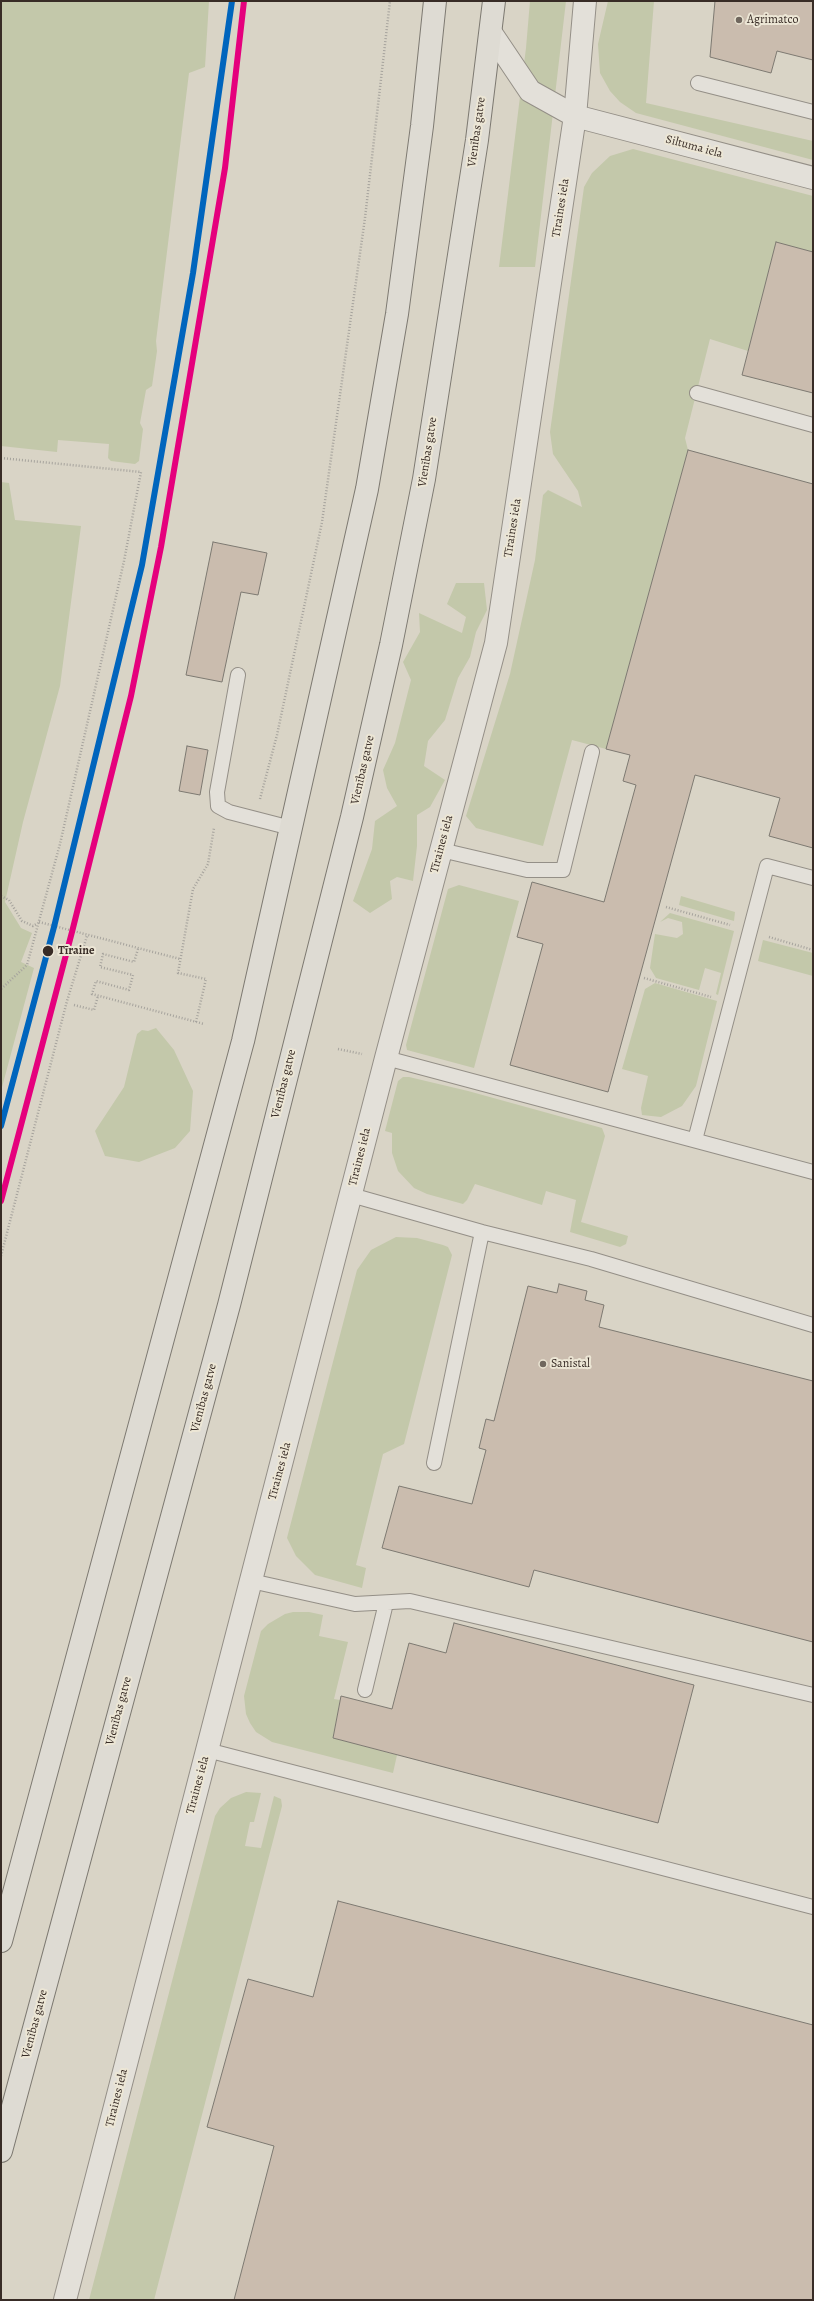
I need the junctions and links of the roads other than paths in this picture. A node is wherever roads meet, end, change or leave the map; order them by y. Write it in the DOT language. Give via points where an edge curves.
graph roads {
  1 [pos="435,1"];
  2 [pos="494,1"];
  3 [pos="584,1"];
  4 [pos="491,33"];
  5 [pos="698,83"];
  6 [pos="813,112"];
  7 [pos="575,116"];
  8 [pos="813,178"];
  9 [pos="697,393"];
  10 [pos="813,425"];
  11 [pos="238,675"];
  12 [pos="592,752"];
  13 [pos="291,828"];
  14 [pos="441,850"];
  15 [pos="813,878"];
  16 [pos="386,1058"];
  17 [pos="695,1140"];
  18 [pos="813,1172"];
  19 [pos="351,1196"];
  20 [pos="482,1232"];
  21 [pos="813,1325"];
  22 [pos="434,1463"];
  23 [pos="251,1580"];
  24 [pos="386,1603"];
  25 [pos="365,1690"];
  26 [pos="813,1695"];
  27 [pos="207,1750"];
  28 [pos="813,1907"];
  29 [pos="1,1941"];
  30 [pos="1,2151"];
  31 [pos="65,2300"];
  1 -- 13 [label="highway" via="422,126 399,299 371,466"];
  2 -- 4 [label="highway, Vienības gatve"];
  3 -- 7 [label="street, Tīraines iela"];
  4 -- 7 [label="street, Siltuma iela" via="530,91"];
  4 -- 30 [label="highway, Vienības gatve" via="424,479 391,645 352,817 229,1305"];
  5 -- 6 [label="lane"];
  7 -- 8 [label="street, Siltuma iela"];
  7 -- 14 [label="street, Tīraines iela" via="496,643"];
  9 -- 10 [label="lane"];
  11 -- 13 [label="lane" via="217,792 218,806 229,812"];
  12 -- 14 [label="lane" via="563,870 527,870"];
  13 -- 29 [label="highway" via="241,1048"];
  14 -- 16 [label="street, Tīraines iela"];
  15 -- 17 [label="lane" via="767,866"];
  16 -- 17 [label="lane"];
  16 -- 19 [label="street, Tīraines iela"];
  17 -- 18 [label="lane"];
  19 -- 20 [label="lane"];
  19 -- 23 [label="street, Tīraines iela"];
  20 -- 21 [label="lane" via="591,1259"];
  20 -- 22 [label="lane"];
  23 -- 24 [label="lane" via="355,1604"];
  23 -- 27 [label="street, Tīraines iela"];
  24 -- 25 [label="lane"];
  24 -- 26 [label="lane" via="410,1601"];
  27 -- 28 [label="lane"];
  27 -- 31 [label="street, Tīraines iela"];
}
